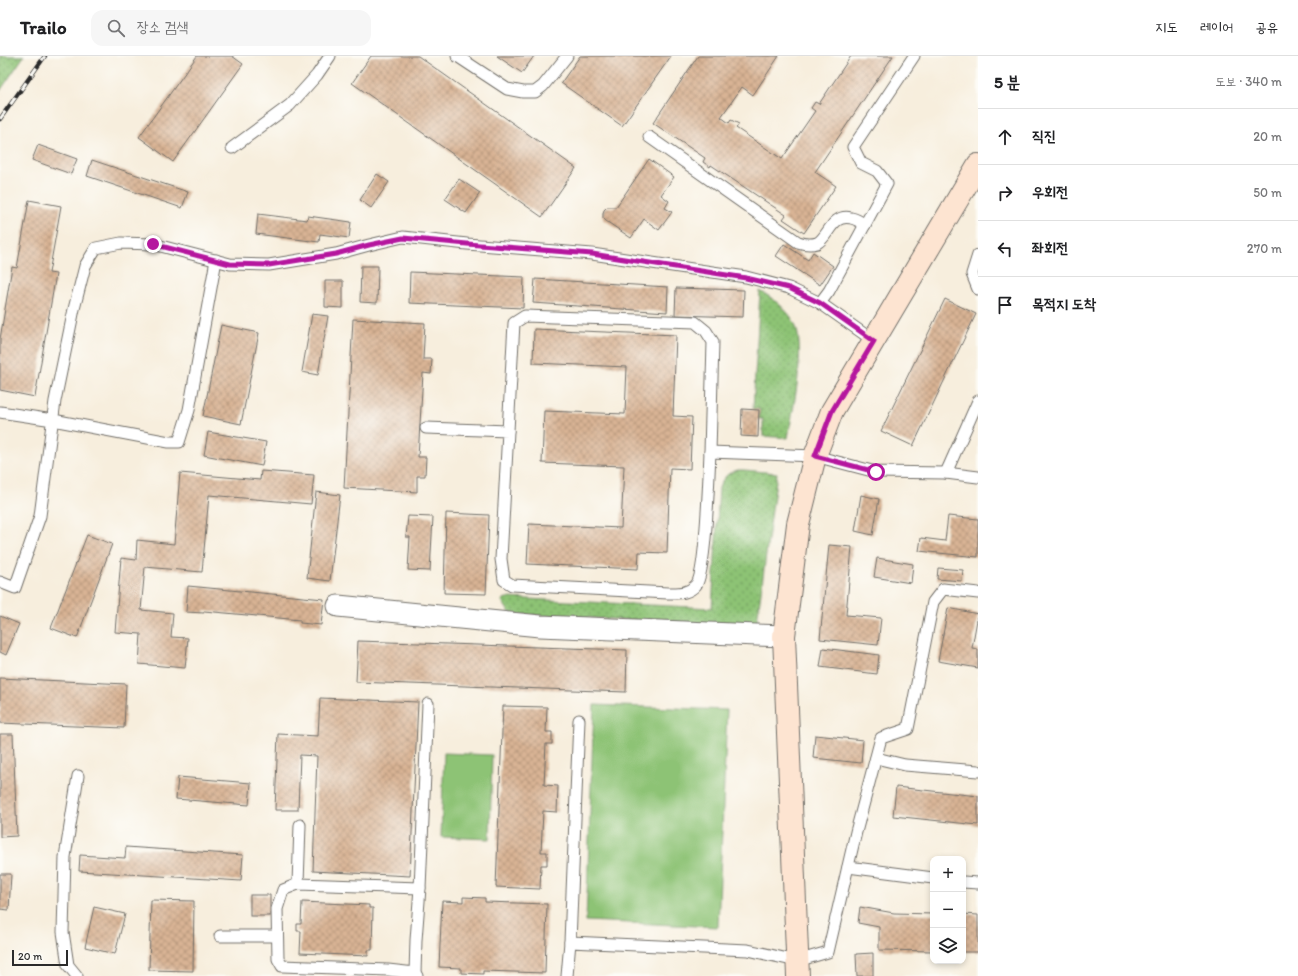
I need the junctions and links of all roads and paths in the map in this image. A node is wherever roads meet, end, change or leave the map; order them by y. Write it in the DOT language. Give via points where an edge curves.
graph roads {
  1 [pos="330,56"];
  2 [pos="457,56"];
  3 [pos="566,56"];
  4 [pos="914,56"];
  5 [pos="649,137"];
  6 [pos="232,148"];
  7 [pos="978,165"];
  8 [pos="866,225"];
  9 [pos="978,255"];
  10 [pos="216,260"];
  11 [pos="978,289"];
  12 [pos="820,303"];
  13 [pos="874,341"];
  14 [pos="978,401"];
  15 [pos="0,412"];
  16 [pos="53,420"];
  17 [pos="426,428"];
  18 [pos="508,431"];
  19 [pos="710,452"];
  20 [pos="815,456"];
  21 [pos="946,473"];
  22 [pos="978,477"];
  23 [pos="0,582"];
  24 [pos="978,593"];
  25 [pos="338,606"];
  26 [pos="784,636"];
  27 [pos="428,704"];
  28 [pos="579,720"];
  29 [pos="876,758"];
  30 [pos="978,771"];
  31 [pos="78,776"];
  32 [pos="300,825"];
  33 [pos="848,867"];
  34 [pos="930,878"];
  35 [pos="966,882"];
  36 [pos="978,883"];
  37 [pos="298,884"];
  38 [pos="420,888"];
  39 [pos="220,936"];
  40 [pos="277,936"];
  41 [pos="570,942"];
  42 [pos="798,969"];
  43 [pos="416,975"];
  44 [pos="77,976"];
  45 [pos="567,976"];
  1 -- 6 [label="lane" via="290,105"];
  2 -- 3 [label="lane" via="507,89 535,92 543,86"];
  4 -- 8 [label="lane" via="853,147 861,163 877,172 887,184"];
  5 -- 8 [label="lane" via="798,242 818,242 840,218 850,218"];
  7 -- 13 [label="main road"];
  8 -- 12 [label="lane"];
  9 -- 11 [label="lane" via="972,274"];
  10 -- 12 [label="lane" via="230,264 269,265 336,254 403,238 592,254 746,278 789,288"];
  10 -- 16 [label="lane" via="153,244 121,243 96,248 85,266"];
  10 -- 16 [label="lane" via="190,410 179,442"];
  12 -- 13 [label="lane"];
  13 -- 20 [label="main road" via="832,411"];
  14 -- 21 [label="lane"];
  15 -- 16 [label="lane"];
  16 -- 23 [label="lane" via="40,516 15,588"];
  17 -- 18 [label="lane"];
  18 -- 19 [label="lane" via="514,323 525,316 695,322 706,331 713,342"];
  18 -- 19 [label="lane" via="501,559 504,580 512,585 687,592 697,584 703,561"];
  19 -- 20 [label="lane"];
  20 -- 21 [label="lane" via="876,472"];
  20 -- 26 [label="main road" via="798,524"];
  21 -- 22 [label="lane"];
  24 -- 29 [label="lane" via="943,589 933,602 908,729 881,738"];
  25 -- 26 [label="street" via="540,626"];
  26 -- 42 [label="main road"];
  27 -- 38 [label="lane"];
  28 -- 41 [label="lane"];
  29 -- 30 [label="lane" via="905,765"];
  29 -- 33 [label="lane"];
  31 -- 44 [label="lane" via="65,856 64,932 68,965"];
  32 -- 37 [label="lane"];
  33 -- 34 [label="lane"];
  33 -- 42 [label="lane" via="828,952"];
  35 -- 36 [label="lane"];
  37 -- 38 [label="lane"];
  37 -- 40 [label="lane" via="283,890 277,909"];
  38 -- 43 [label="lane"];
  39 -- 40 [label="lane"];
  40 -- 43 [label="lane" via="278,959 282,966 388,970"];
  41 -- 42 [label="lane" via="748,950"];
  41 -- 45 [label="lane"];
}
